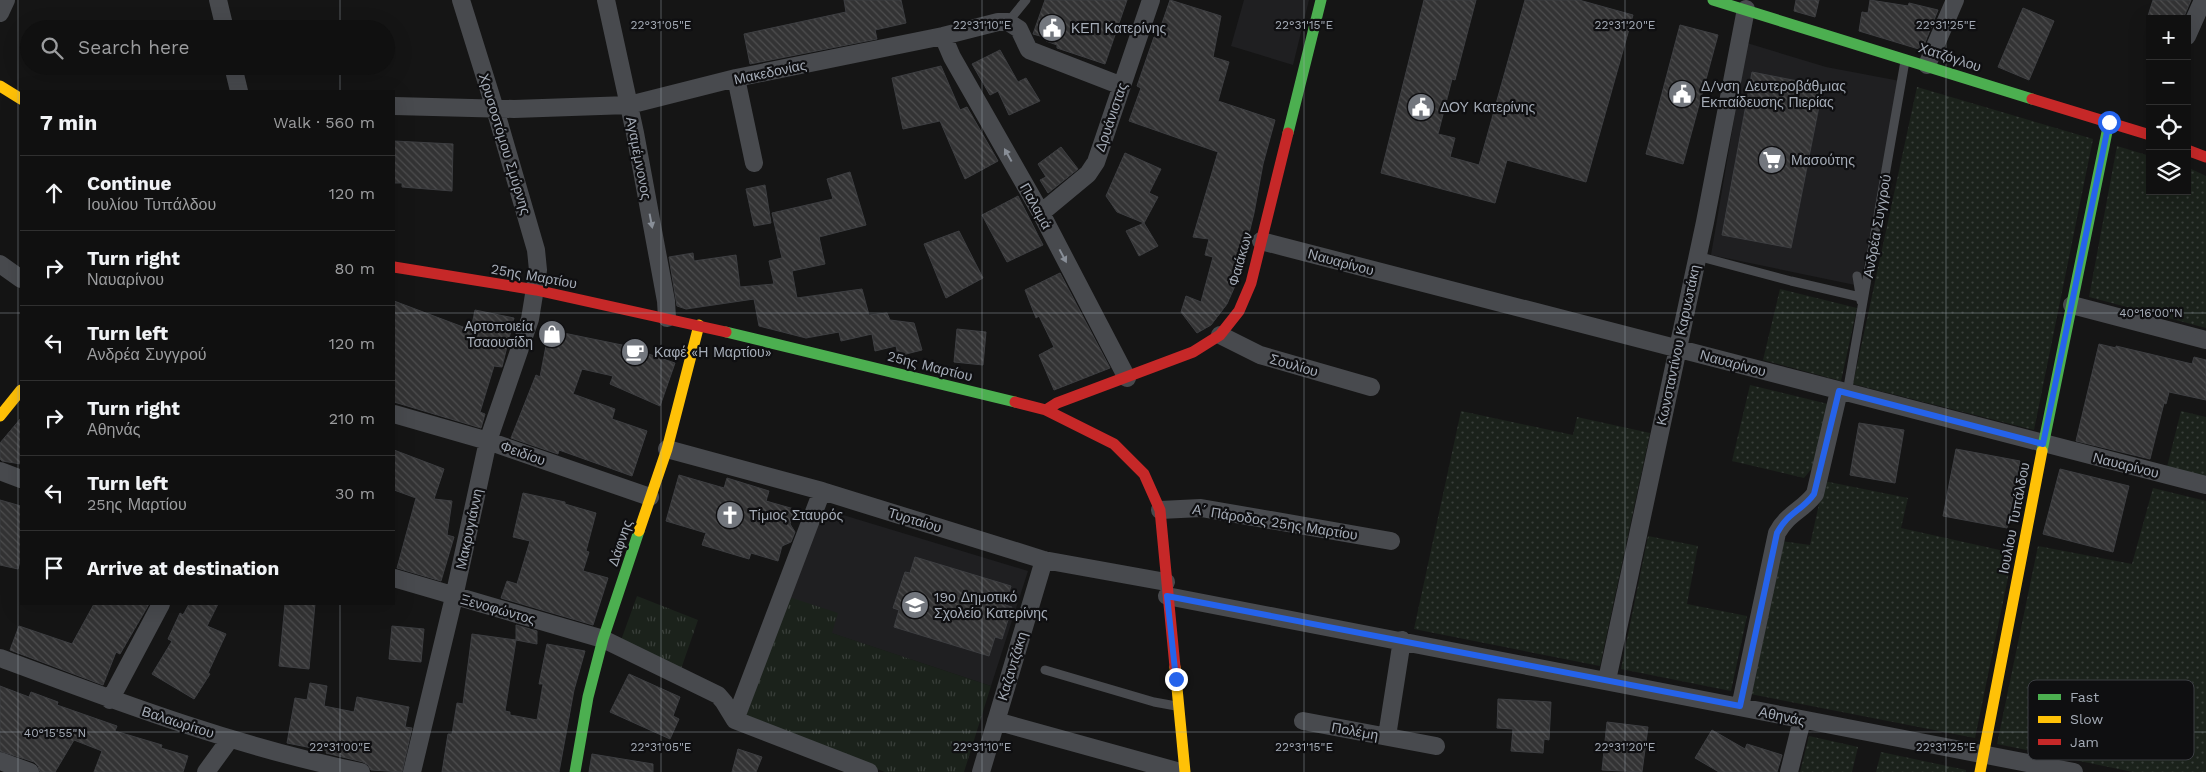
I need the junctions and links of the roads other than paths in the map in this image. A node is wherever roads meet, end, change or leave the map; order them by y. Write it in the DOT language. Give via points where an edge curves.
graph roads {
  1 [pos="6,0"];
  2 [pos="218,0"];
  3 [pos="460,0"];
  4 [pos="606,0"];
  5 [pos="1026,0"];
  6 [pos="1151,0"];
  7 [pos="1321,0"];
  8 [pos="1955,0"];
  9 [pos="2203,0"];
  10 [pos="1719,1"];
  11 [pos="1746,10"];
  12 [pos="0,13"];
  13 [pos="223,20"];
  14 [pos="1008,22"];
  15 [pos="2191,27"];
  16 [pos="943,36"];
  17 [pos="1905,58"];
  18 [pos="1927,65"];
  19 [pos="235,75"];
  20 [pos="736,78"];
  21 [pos="0,86"];
  22 [pos="1122,86"];
  23 [pos="239,90"];
  24 [pos="20,98"];
  25 [pos="629,105"];
  26 [pos="395,106"];
  27 [pos="495,109"];
  28 [pos="2109,122"];
  29 [pos="2146,130"];
  30 [pos="2191,141"];
  31 [pos="2206,144"];
  32 [pos="2191,151"];
  33 [pos="2206,157"];
  34 [pos="754,163"];
  35 [pos="1041,213"];
  36 [pos="1261,241"];
  37 [pos="1697,256"];
  38 [pos="0,264"];
  39 [pos="395,267"];
  40 [pos="1857,276"];
  41 [pos="20,278"];
  42 [pos="536,290"];
  43 [pos="1860,297"];
  44 [pos="2072,305"];
  45 [pos="1862,311"];
  46 [pos="667,318"];
  47 [pos="699,325"];
  48 [pos="1220,335"];
  49 [pos="2206,340"];
  50 [pos="1678,349"];
  51 [pos="1127,378"];
  52 [pos="1371,387"];
  53 [pos="20,391"];
  54 [pos="1843,392"];
  55 [pos="1046,410"];
  56 [pos="395,414"];
  57 [pos="0,416"];
  58 [pos="488,441"];
  59 [pos="2043,444"];
  60 [pos="666,449"];
  61 [pos="0,471"];
  62 [pos="20,479"];
  63 [pos="2206,485"];
  64 [pos="822,491"];
  65 [pos="650,497"];
  66 [pos="1160,510"];
  67 [pos="1391,541"];
  68 [pos="1044,560"];
  69 [pos="395,578"];
  70 [pos="1167,589"];
  71 [pos="454,597"];
  72 [pos="160,605"];
  73 [pos="603,638"];
  74 [pos="1402,640"];
  75 [pos="0,658"];
  76 [pos="1045,670"];
  77 [pos="1607,680"];
  78 [pos="110,700"];
  79 [pos="1179,706"];
  80 [pos="1740,706"];
  81 [pos="736,720"];
  82 [pos="1802,720"];
  83 [pos="996,721"];
  84 [pos="1303,721"];
  85 [pos="1388,736"];
  86 [pos="230,739"];
  87 [pos="1436,746"];
  88 [pos="1984,754"];
  89 [pos="0,761"];
  90 [pos="30,772"];
  91 [pos="206,772"];
  92 [pos="361,772"];
  93 [pos="412,772"];
  94 [pos="575,772"];
  95 [pos="869,772"];
  96 [pos="980,772"];
  97 [pos="1180,772"];
  98 [pos="1185,772"];
  99 [pos="1789,772"];
  100 [pos="1980,772"];
  101 [pos="2074,772"];
  1 -- 12 [label="street"];
  2 -- 13 [label="street"];
  3 -- 27 [label="street, Χρυσοστόμου Σμύρνης"];
  4 -- 25 [label="street, Αγαμέμνονος"];
  5 -- 14 [label="lane"];
  6 -- 22 [label="street, Δρυάνιστας"];
  7 -- 36 [label="street, Φαιάκων"];
  8 -- 18 [label="street"];
  9 -- 15 [label="street"];
  10 -- 11 [label="street, Χατζόγλου"];
  11 -- 17 [label="street, Χατζόγλου"];
  11 -- 37 [label="street, Κωνσταντίνου Καρυωτάκη"];
  14 -- 16 [label="street, Μακεδονίας"];
  14 -- 22 [label="street" via="1019,29 1029,50"];
  16 -- 20 [label="street, Μακεδονίας"];
  35 -- 16 [label="street, Παλαμά, one-way"];
  17 -- 18 [label="street, Χατζόγλου"];
  17 -- 45 [label="lane, Ανδρέα Συγγρού"];
  18 -- 28 [label="street, Χατζόγλου"];
  19 -- 23 [label="street"];
  20 -- 25 [label="street, Μακεδονίας"];
  20 -- 34 [label="street"];
  21 -- 24 [label="street"];
  22 -- 35 [label="street, Δρυάνιστας" via="1096,162 1088,174"];
  25 -- 27 [label="street, Μακεδονίας"];
  25 -- 46 [label="street, Αγαμέμνονος, one-way"];
  26 -- 27 [label="street, Μακεδονίας"];
  27 -- 42 [label="street, Χρυσοστόμου Σμύρνης" via="536,250"];
  28 -- 29 [label="street, Χατζόγλου"];
  28 -- 44 [label="street, Ιουλίου Τυπάλδου"];
  30 -- 31 [label="street"];
  32 -- 33 [label="street"];
  35 -- 51 [label="street, Παλαμά, one-way"];
  36 -- 48 [label="street, Φαιάκων" via="1251,283 1239,312"];
  36 -- 50 [label="street, Ναυαρίνου"];
  37 -- 43 [label="lane"];
  37 -- 50 [label="street, Κωνσταντίνου Καρυωτάκη"];
  38 -- 41 [label="street"];
  39 -- 42 [label="street, 25ης Μαρτίου"];
  40 -- 43 [label="lane"];
  42 -- 46 [label="street, 25ης Μαρτίου"];
  42 -- 58 [label="street, Μακρυγιάννη" via="530,319"];
  43 -- 45 [label="lane"];
  44 -- 49 [label="street"];
  44 -- 59 [label="street, Ιουλίου Τυπάλδου"];
  45 -- 54 [label="lane, Ανδρέα Συγγρού"];
  46 -- 47 [label="street, 25ης Μαρτίου"];
  47 -- 55 [label="street, 25ης Μαρτίου"];
  47 -- 60 [label="street, Δάφνης"];
  48 -- 51 [label="street, Φαιάκων" via="1193,352"];
  48 -- 52 [label="street, Σουλίου" via="1260,355"];
  50 -- 54 [label="street, Ναυαρίνου"];
  50 -- 77 [label="street, Κωνσταντίνου Καρυωτάκη"];
  51 -- 55 [label="street, Φαιάκων"];
  53 -- 57 [label="street"];
  54 -- 59 [label="street, Ναυαρίνου"];
  54 -- 80 [label="street, Ανδρέα Συγγρού" via="1814,494 1808,503 1784,520 1777,533"];
  55 -- 66 [label="street, 25ης Μαρτίου" via="1114,444 1144,474"];
  56 -- 58 [label="street, Φειδίου"];
  58 -- 65 [label="street, Φειδίου"];
  58 -- 71 [label="street, Μακρυγιάννη"];
  59 -- 63 [label="street, Ναυαρίνου"];
  59 -- 88 [label="street, Ιουλίου Τυπάλδου"];
  60 -- 64 [label="street, Τυρταίου"];
  60 -- 65 [label="street, Δάφνης"];
  61 -- 62 [label="street"];
  64 -- 68 [label="street, Τυρταίου"];
  64 -- 81 [label="street"];
  65 -- 73 [label="street, Δάφνης"];
  66 -- 67 [label="street, Α΄ Πάροδος 25ης Μαρτίου" via="1201,508"];
  66 -- 70 [label="street, 25ης Μαρτίου"];
  68 -- 70 [label="street, Τυρταίου"];
  68 -- 83 [label="street, Καζαντζάκη"];
  69 -- 71 [label="street, Ξενοφώντος"];
  70 -- 74 [label="street, Αθηνάς"];
  70 -- 79 [label="street, 25ης Μαρτίου"];
  71 -- 73 [label="street, Ξενοφώντος"];
  71 -- 93 [label="street, Μακρυγιάννη"];
  72 -- 78 [label="street"];
  73 -- 81 [label="street, Ξενοφώντος" via="718,695"];
  73 -- 94 [label="street, Δάφνης" via="588,696"];
  74 -- 77 [label="street, Αθηνάς"];
  74 -- 85 [label="street"];
  75 -- 78 [label="street, Βαλαωρίτου"];
  76 -- 79 [label="lane" via="1154,702"];
  77 -- 80 [label="street, Αθηνάς"];
  78 -- 86 [label="street, Βαλαωρίτου"];
  79 -- 98 [label="street, 25ης Μαρτίου"];
  80 -- 82 [label="street, Αθηνάς"];
  81 -- 95 [label="street"];
  82 -- 88 [label="street, Αθηνάς"];
  82 -- 99 [label="street"];
  83 -- 96 [label="street, Καζαντζάκη"];
  83 -- 97 [label="street"];
  84 -- 85 [label="street, Πολέμη"];
  85 -- 87 [label="street, Πολέμη"];
  86 -- 91 [label="street"];
  86 -- 92 [label="street, Βαλαωρίτου"];
  88 -- 100 [label="street, Ιουλίου Τυπάλδου"];
  88 -- 101 [label="street, Αθηνάς"];
  89 -- 90 [label="street"];
}
